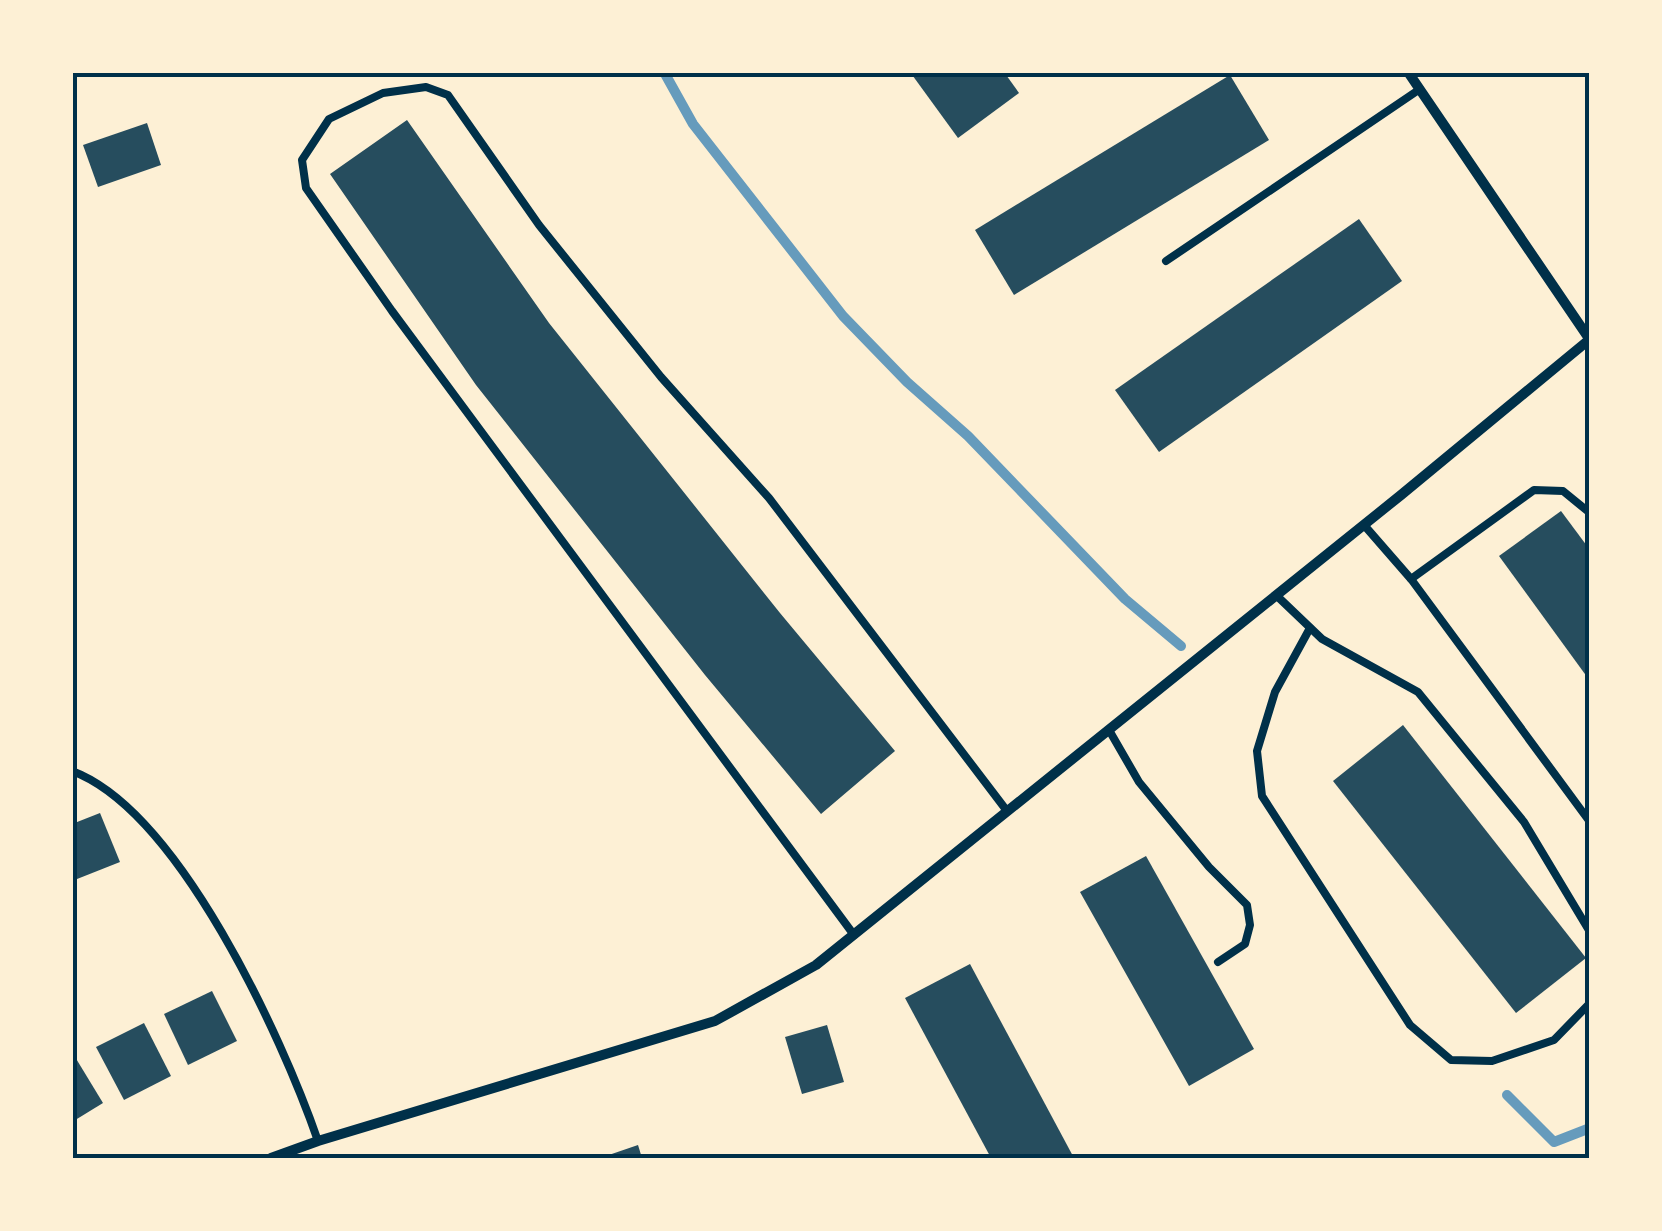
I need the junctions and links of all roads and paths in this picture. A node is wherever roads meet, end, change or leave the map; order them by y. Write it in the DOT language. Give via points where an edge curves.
graph roads {
  1 [pos="1408,72"];
  2 [pos="1420,89"];
  3 [pos="1166,262"];
  4 [pos="1589,340"];
  5 [pos="1590,513"];
  6 [pos="1364,526"];
  7 [pos="1410,579"];
  8 [pos="1276,596"];
  9 [pos="1310,628"];
  10 [pos="1109,730"];
  11 [pos="72,771"];
  12 [pos="1007,811"];
  13 [pos="1590,822"];
  14 [pos="1590,932"];
  15 [pos="854,935"];
  16 [pos="1218,962"];
  17 [pos="1590,1002"];
  18 [pos="318,1141"];
  19 [pos="271,1158"];
  1 -- 2 [label="street"];
  2 -- 3 [label="lane"];
  2 -- 4 [label="street"];
  4 -- 6 [label="street"];
  5 -- 7 [label="lane" via="1563,492 1534,490"];
  6 -- 7 [label="lane"];
  6 -- 8 [label="street"];
  7 -- 13 [label="lane"];
  8 -- 9 [label="lane"];
  8 -- 10 [label="street"];
  9 -- 14 [label="lane" via="1418,692 1524,822"];
  9 -- 17 [label="lane" via="1275,692 1256,751 1262,796 1410,1025 1450,1060 1492,1061 1554,1040"];
  10 -- 12 [label="street"];
  10 -- 16 [label="lane" via="1139,782 1247,905 1245,944"];
  11 -- 18 [label="lane" via="120,798 166,845 236,960 295,1075"];
  12 -- 15 [label="street"];
  12 -- 15 [label="lane" via="769,498 539,224 448,95 426,87 382,93 329,119 302,160 306,188"];
  15 -- 18 [label="street" via="816,965 715,1020"];
  18 -- 19 [label="street"];
}
